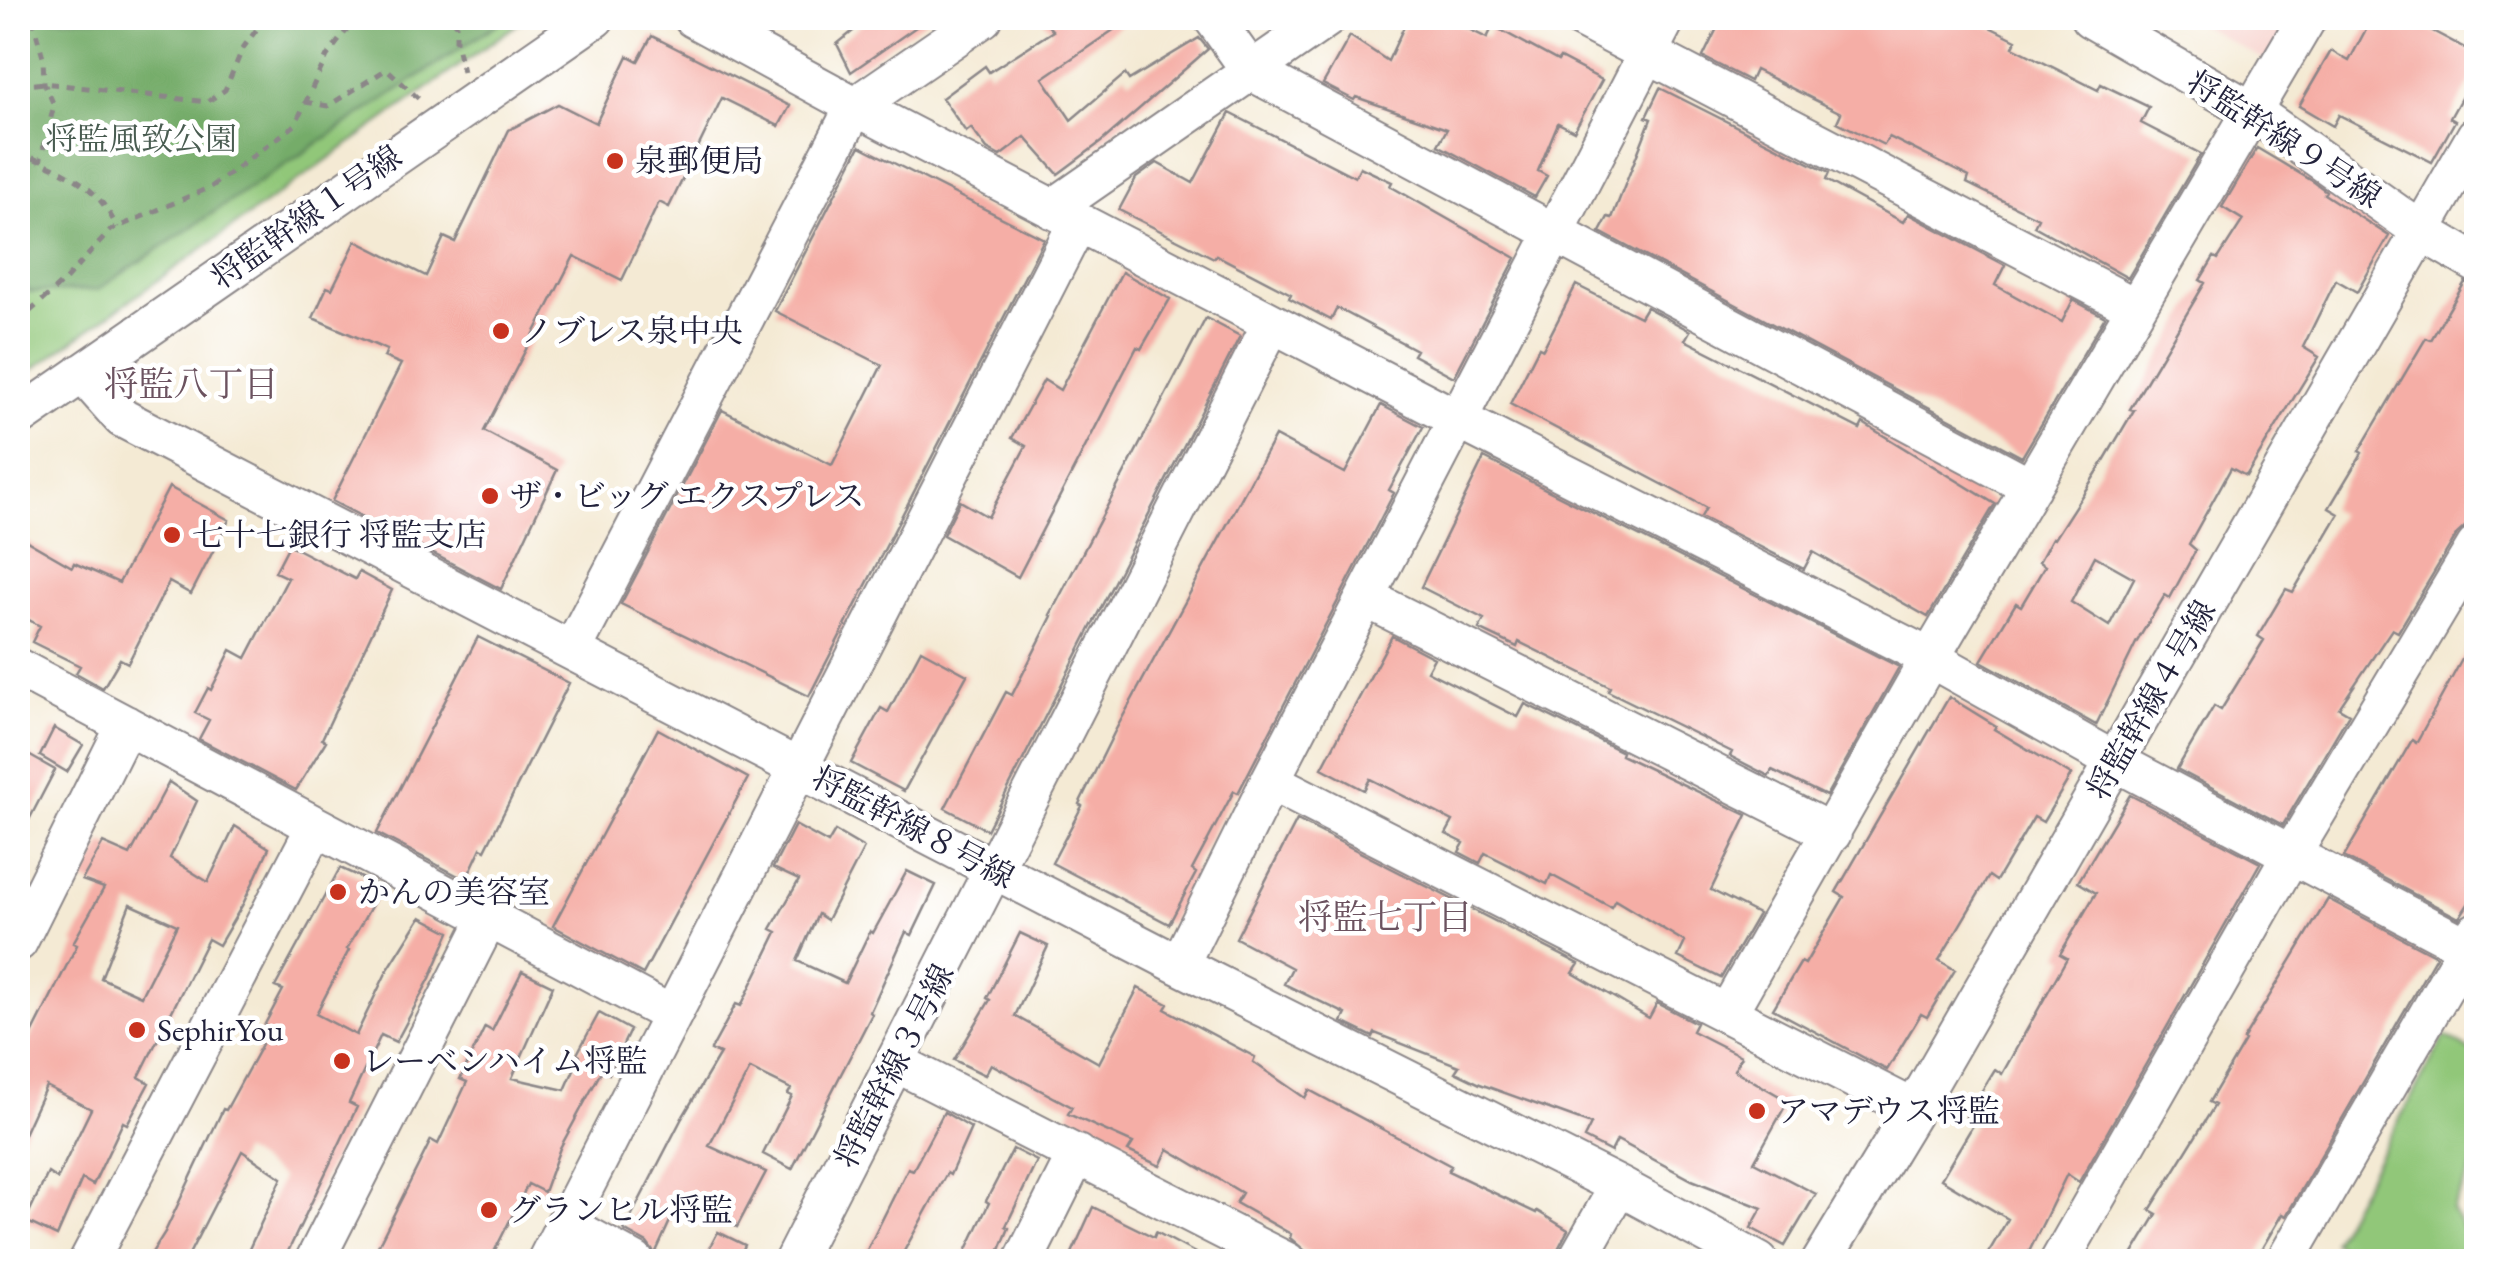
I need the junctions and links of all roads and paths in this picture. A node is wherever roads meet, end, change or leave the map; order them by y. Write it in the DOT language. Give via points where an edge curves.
graph roads {
  1 [pos="32,18"];
  2 [pos="265,18"];
  3 [pos="356,18"];
  4 [pos="456,18"];
  5 [pos="595,18"];
  6 [pos="693,18"];
  7 [pos="983,18"];
  8 [pos="1214,18"];
  9 [pos="1327,18"];
  10 [pos="1580,18"];
  11 [pos="1666,18"];
  12 [pos="2090,18"];
  13 [pos="2306,18"];
  14 [pos="1648,52"];
  15 [pos="1251,71"];
  16 [pos="44,83"];
  17 [pos="18,86"];
  18 [pos="306,102"];
  19 [pos="855,106"];
  20 [pos="2252,111"];
  21 [pos="457,113"];
  22 [pos="2476,136"];
  23 [pos="18,152"];
  24 [pos="40,162"];
  25 [pos="1065,216"];
  26 [pos="117,228"];
  27 [pos="2421,231"];
  28 [pos="1556,235"];
  29 [pos="2476,262"];
  30 [pos="2136,308"];
  31 [pos="18,322"];
  32 [pos="1272,323"];
  33 [pos="82,373"];
  34 [pos="18,418"];
  35 [pos="1459,420"];
  36 [pos="2031,488"];
  37 [pos="2476,546"];
  38 [pos="1366,598"];
  39 [pos="572,650"];
  40 [pos="1930,658"];
  41 [pos="18,668"];
  42 [pos="126,726"];
  43 [pos="2116,762"];
  44 [pos="799,766"];
  45 [pos="1270,782"];
  46 [pos="316,826"];
  47 [pos="1832,833"];
  48 [pos="2291,855"];
  49 [pos="993,869"];
  50 [pos="488,917"];
  51 [pos="2472,940"];
  52 [pos="18,942"];
  53 [pos="1178,965"];
  54 [pos="1728,1012"];
  55 [pos="672,1015"];
  56 [pos="897,1063"];
  57 [pos="1914,1110"];
  58 [pos="1077,1154"];
  59 [pos="1619,1186"];
  60 [pos="565,1224"];
  61 [pos="88,1262"];
  62 [pos="314,1262"];
  63 [pos="546,1262"];
  64 [pos="634,1262"];
  65 [pos="793,1262"];
  66 [pos="1023,1262"];
  67 [pos="1287,1262"];
  68 [pos="1576,1262"];
  69 [pos="1760,1262"];
  70 [pos="1820,1262"];
  71 [pos="2059,1262"];
  72 [pos="2286,1262"];
  1 -- 16 [label="path"];
  2 -- 16 [label="path" via="225,90 207,102"];
  3 -- 18 [label="path" via="327,56"];
  4 -- 21 [label="path"];
  5 -- 21 [label="street, 将監幹線１号線"];
  6 -- 19 [label="street"];
  7 -- 19 [label="street"];
  8 -- 15 [label="street"];
  9 -- 15 [label="street"];
  10 -- 14 [label="street"];
  11 -- 14 [label="street"];
  12 -- 20 [label="street, 将監幹線９号線"];
  13 -- 20 [label="street"];
  14 -- 28 [label="street"];
  14 -- 30 [label="street"];
  15 -- 25 [label="street"];
  15 -- 28 [label="street"];
  16 -- 17 [label="path"];
  16 -- 24 [label="path" via="54,105"];
  18 -- 21 [label="path" via="328,106 387,70"];
  18 -- 26 [label="path" via="295,124 210,187"];
  19 -- 25 [label="street"];
  19 -- 39 [label="street"];
  20 -- 27 [label="street, 将監幹線９号線"];
  20 -- 30 [label="street"];
  21 -- 33 [label="street, 将監幹線１号線"];
  22 -- 27 [label="street, 将監幹線４号線"];
  23 -- 24 [label="path"];
  24 -- 26 [label="path" via="76,178 107,206"];
  25 -- 32 [label="street"];
  25 -- 44 [label="street"];
  26 -- 31 [label="path"];
  27 -- 29 [label="street, 将監幹線９号線"];
  27 -- 43 [label="street, 将監幹線４号線"];
  28 -- 35 [label="street"];
  28 -- 36 [label="street"];
  30 -- 36 [label="street"];
  32 -- 35 [label="street"];
  32 -- 49 [label="street, 将監幹線３号線"];
  33 -- 34 [label="street, 将監幹線１号線"];
  33 -- 39 [label="street, 将監幹線８号線" via="122,418"];
  35 -- 38 [label="street"];
  35 -- 40 [label="street"];
  36 -- 40 [label="street"];
  37 -- 48 [label="street"];
  38 -- 45 [label="street"];
  38 -- 47 [label="street"];
  39 -- 44 [label="street, 将監幹線８号線"];
  40 -- 43 [label="street"];
  40 -- 47 [label="street"];
  41 -- 42 [label="street"];
  42 -- 46 [label="street"];
  42 -- 52 [label="street"];
  43 -- 48 [label="street"];
  43 -- 57 [label="street, 将監幹線４号線"];
  44 -- 49 [label="street, 将監幹線８号線"];
  44 -- 55 [label="street"];
  45 -- 53 [label="street"];
  45 -- 54 [label="street"];
  46 -- 50 [label="street"];
  46 -- 61 [label="street"];
  47 -- 54 [label="street"];
  48 -- 51 [label="street"];
  48 -- 71 [label="street"];
  49 -- 53 [label="street, 将監幹線８号線"];
  49 -- 56 [label="street, 将監幹線３号線"];
  50 -- 55 [label="street"];
  50 -- 62 [label="street"];
  51 -- 72 [label="street"];
  53 -- 59 [label="street, 将監幹線８号線"];
  54 -- 57 [label="street"];
  55 -- 60 [label="street"];
  56 -- 58 [label="street"];
  56 -- 65 [label="street, 将監幹線３号線"];
  57 -- 70 [label="street, 将監幹線４号線"];
  58 -- 66 [label="street"];
  58 -- 67 [label="street"];
  59 -- 68 [label="street"];
  59 -- 69 [label="street, 将監幹線８号線"];
  60 -- 63 [label="street"];
  60 -- 64 [label="street"];
}
